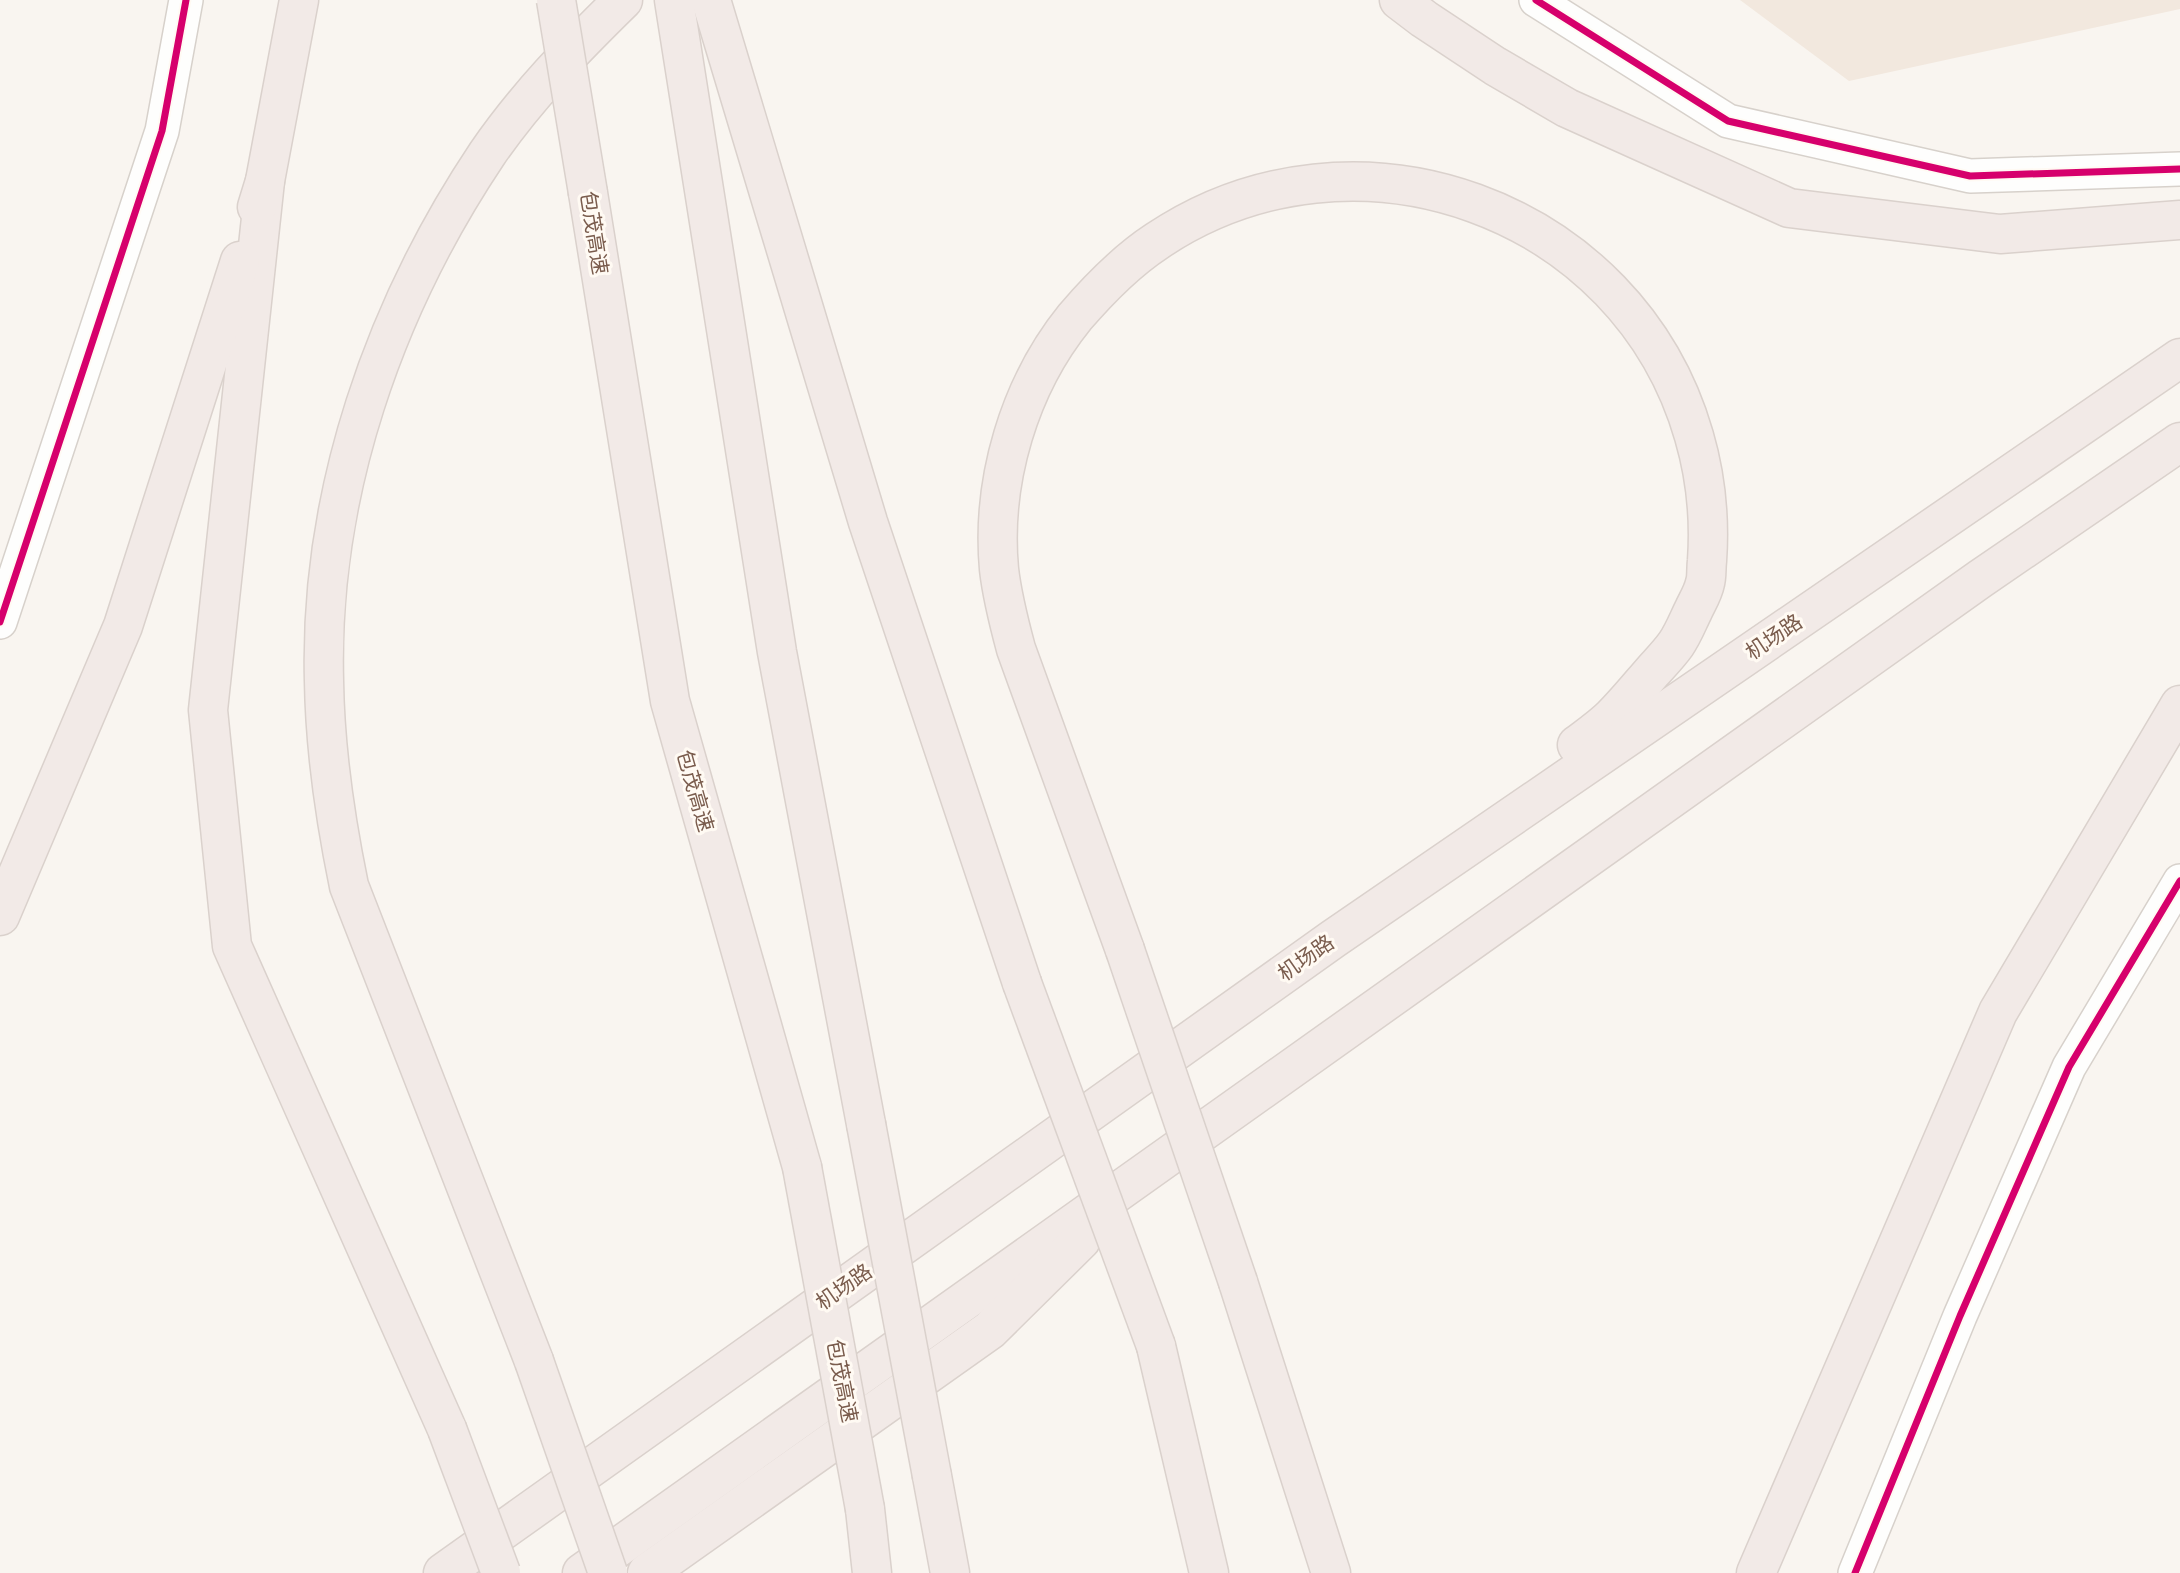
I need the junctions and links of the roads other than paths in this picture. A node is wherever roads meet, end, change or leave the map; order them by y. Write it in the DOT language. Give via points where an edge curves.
graph roads {
  1 [pos="186,0"];
  2 [pos="299,0"];
  3 [pos="556,0"];
  4 [pos="624,0"];
  5 [pos="674,0"];
  6 [pos="711,0"];
  7 [pos="1399,0"];
  8 [pos="1536,0"];
  9 [pos="2180,169"];
  10 [pos="265,181"];
  11 [pos="2180,220"];
  12 [pos="2180,358"];
  13 [pos="2180,442"];
  14 [pos="0,622"];
  15 [pos="2180,705"];
  16 [pos="2180,881"];
  17 [pos="0,916"];
  18 [pos="1333,939"];
  19 [pos="1166,1157"];
  20 [pos="443,1573"];
  21 [pos="501,1573"];
  22 [pos="582,1573"];
  23 [pos="608,1573"];
  24 [pos="648,1573"];
  25 [pos="872,1573"];
  26 [pos="950,1573"];
  27 [pos="1209,1573"];
  28 [pos="1331,1573"];
  29 [pos="1756,1573"];
  30 [pos="1855,1573"];
  1 -- 14 [label="street" via="162,131"];
  2 -- 10 [label="highway"];
  3 -- 25 [label="highway, 包茂高速, bridge" via="670,701 802,1167 865,1509"];
  4 -- 23 [label="highway, bridge" via="578,44 489,152 417,274 389,337 365,404 333,540 324,679 335,818 349,886 534,1361"];
  5 -- 26 [label="highway, bridge" via="777,652"];
  6 -- 27 [label="highway, bridge" via="868,522 1022,983 1156,1346"];
  7 -- 11 [label="highway" via="1495,66 1567,108 1789,208 2000,234"];
  8 -- 9 [label="street" via="1728,121 1970,176"];
  10 -- 17 [label="highway" via="123,626"];
  10 -- 21 [label="highway, bridge" via="208,710 232,946 447,1429"];
  12 -- 18 [label="highway, 机场路"];
  13 -- 19 [label="highway"];
  15 -- 29 [label="highway" via="1998,1013"];
  16 -- 30 [label="street" via="2069,1067"];
  18 -- 20 [label="highway, 机场路"];
  18 -- 28 [label="highway, bridge" via="1611,718 1677,643 1705,584 1709,541 1707,498 1688,415 1650,338 1594,273 1524,224 1485,206 1445,192 1360,181 1275,190 1233,202 1157,241 1115,275 1064,330 1024,404 1002,484 998,526 999,567 1016,649 1125,950"];
  19 -- 22 [label="highway"];
  19 -- 24 [label="highway" via="990,1330"];
}
